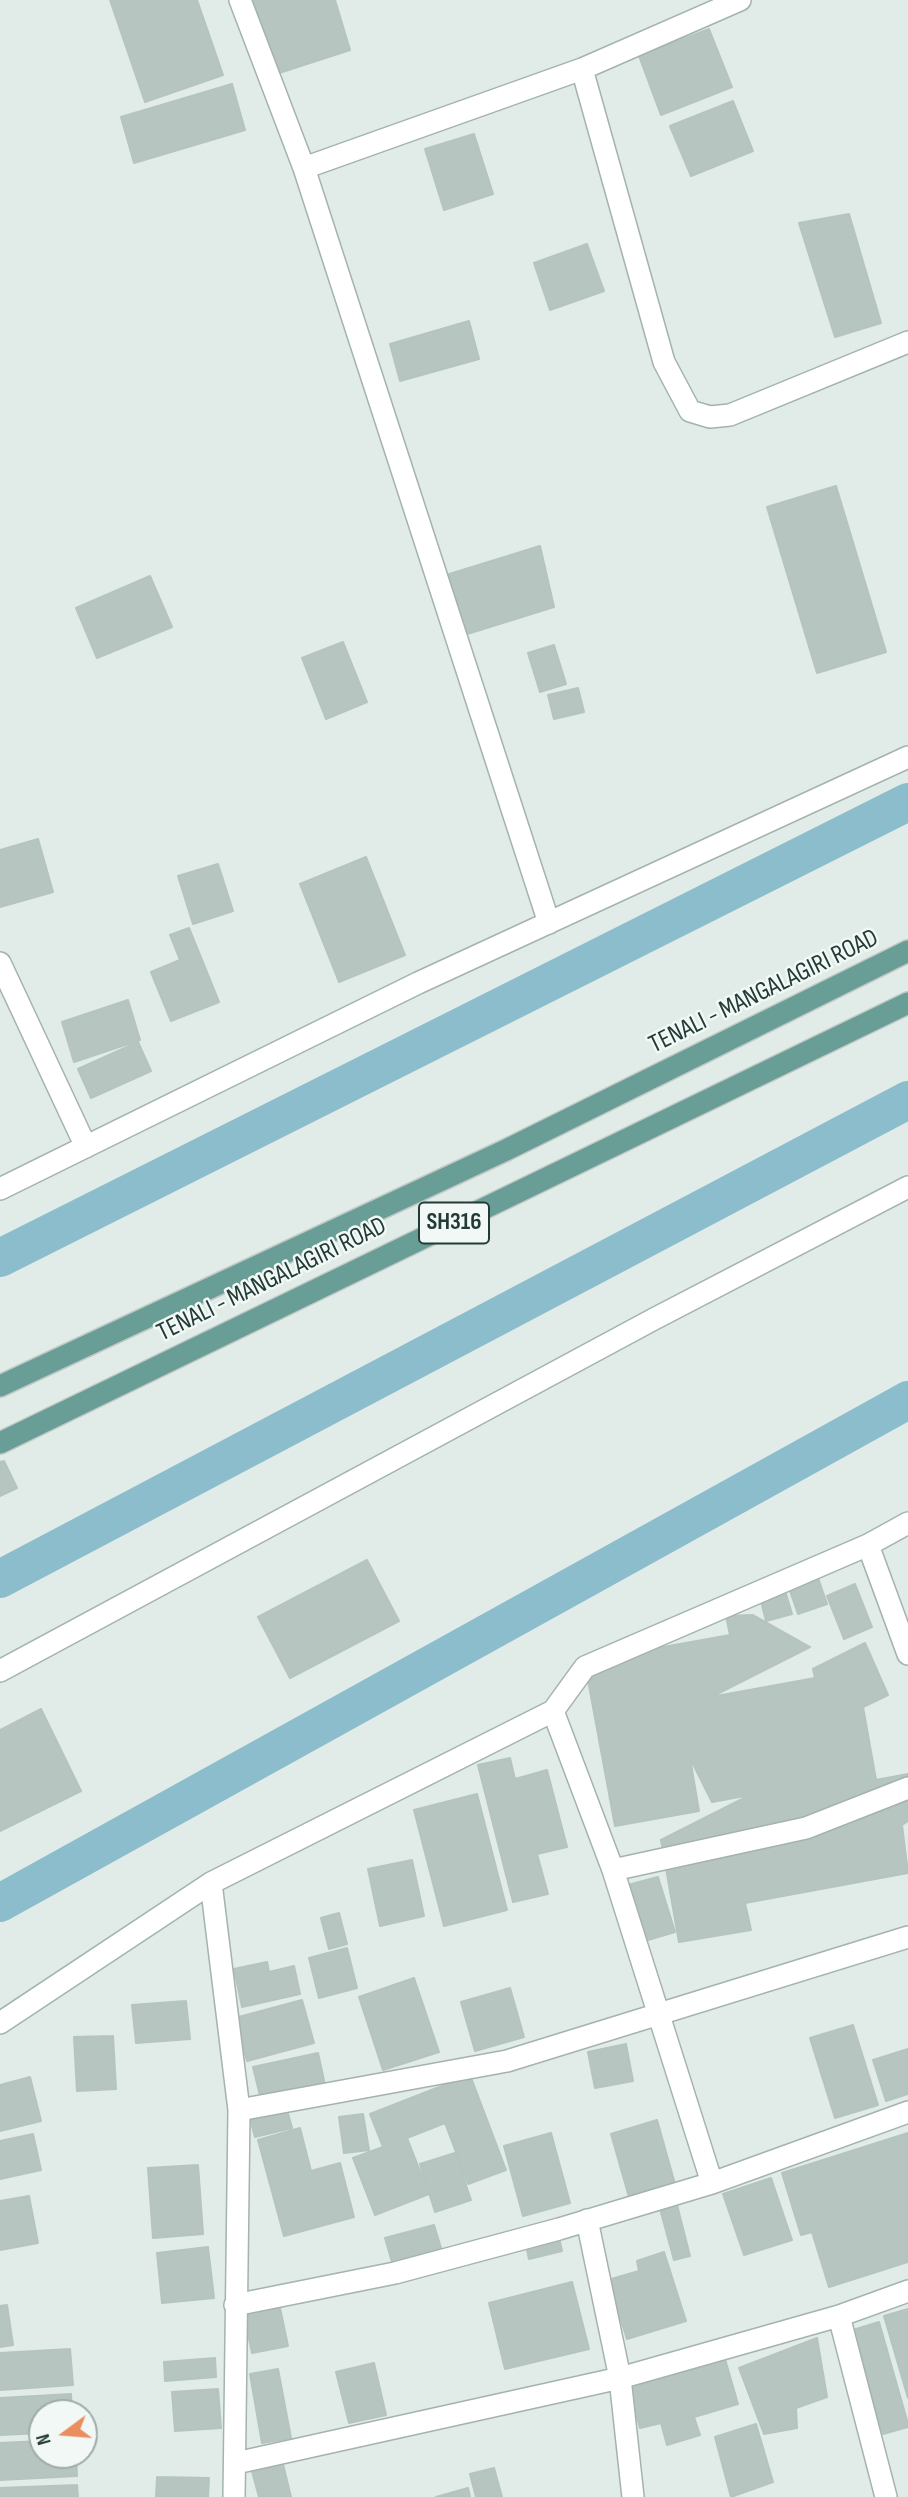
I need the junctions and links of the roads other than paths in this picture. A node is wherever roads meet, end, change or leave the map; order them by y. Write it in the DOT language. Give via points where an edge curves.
graph roads {
  1 [pos="240,0"];
  2 [pos="740,0"];
  3 [pos="582,69"];
  4 [pos="304,168"];
  5 [pos="908,342"];
  6 [pos="908,757"];
  7 [pos="550,923"];
  8 [pos="908,951"];
  9 [pos="0,963"];
  10 [pos="908,1003"];
  11 [pos="86,1147"];
  12 [pos="908,1187"];
  13 [pos="0,1189"];
  14 [pos="0,1386"];
  15 [pos="0,1443"];
  16 [pos="908,1523"];
  17 [pos="868,1545"];
  18 [pos="908,1654"];
  19 [pos="0,1671"];
  20 [pos="553,1712"];
  21 [pos="908,1788"];
  22 [pos="613,1870"];
  23 [pos="211,1883"];
  24 [pos="908,1937"];
  25 [pos="660,2015"];
  26 [pos="0,2023"];
  27 [pos="239,2110"];
  28 [pos="908,2112"];
  29 [pos="712,2182"];
  30 [pos="587,2220"];
  31 [pos="908,2291"];
  32 [pos="235,2305"];
  33 [pos="839,2316"];
  34 [pos="620,2378"];
  35 [pos="236,2463"];
  36 [pos="234,2497"];
  37 [pos="633,2497"];
  38 [pos="886,2497"];
  1 -- 4 [label="street"];
  2 -- 3 [label="street"];
  3 -- 4 [label="street"];
  3 -- 5 [label="street" via="664,362 690,411 710,417 730,415"];
  4 -- 7 [label="street"];
  6 -- 7 [label="street"];
  7 -- 11 [label="street"];
  8 -- 14 [label="main road, TENALI - MANGALAGIRI ROAD / SH316" via="506,1150"];
  9 -- 11 [label="street"];
  10 -- 15 [label="main road, TENALI - MANGALAGIRI ROAD / SH316"];
  11 -- 13 [label="street"];
  12 -- 19 [label="street"];
  16 -- 17 [label="street"];
  17 -- 18 [label="street"];
  17 -- 20 [label="street" via="586,1667"];
  20 -- 22 [label="street"];
  20 -- 23 [label="street"];
  21 -- 22 [label="street" via="806,1828"];
  22 -- 25 [label="street"];
  23 -- 26 [label="street"];
  23 -- 27 [label="street"];
  24 -- 25 [label="street"];
  25 -- 27 [label="street" via="507,2060"];
  25 -- 29 [label="street"];
  27 -- 32 [label="street"];
  28 -- 29 [label="street"];
  29 -- 30 [label="street"];
  30 -- 32 [label="street" via="395,2273"];
  30 -- 34 [label="street"];
  31 -- 33 [label="street"];
  32 -- 35 [label="street"];
  33 -- 34 [label="street"];
  33 -- 38 [label="street"];
  34 -- 35 [label="street"];
  34 -- 37 [label="street"];
  35 -- 36 [label="street"];
}
